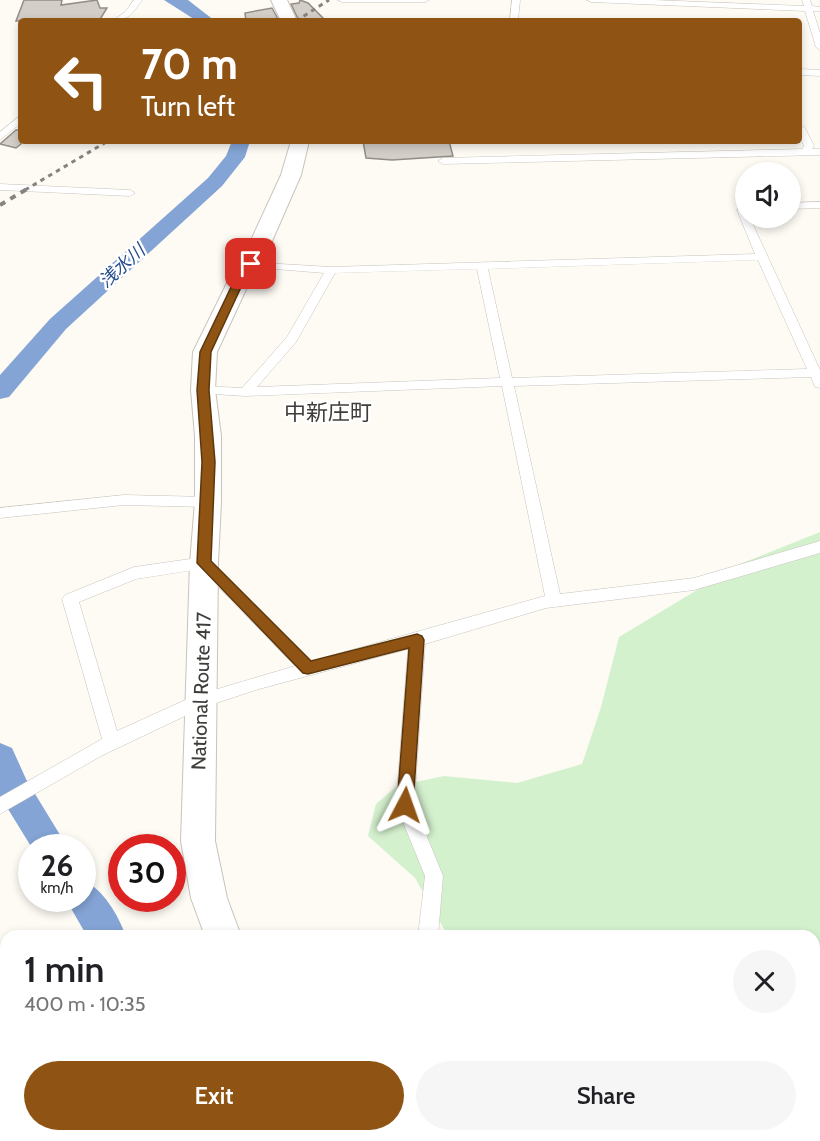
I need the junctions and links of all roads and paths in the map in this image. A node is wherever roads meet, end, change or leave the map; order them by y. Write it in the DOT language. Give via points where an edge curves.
graph roads {
  1 [pos="279,0"];
  2 [pos="342,0"];
  3 [pos="425,0"];
  4 [pos="516,0"];
  5 [pos="591,0"];
  6 [pos="137,2"];
  7 [pos="808,5"];
  8 [pos="820,9"];
  9 [pos="121,18"];
  10 [pos="288,18"];
  11 [pos="514,18"];
  12 [pos="820,47"];
  13 [pos="802,72"];
  14 [pos="820,73"];
  15 [pos="18,121"];
  16 [pos="802,132"];
  17 [pos="0,137"];
  18 [pos="299,144"];
  19 [pos="805,152"];
  20 [pos="820,152"];
  21 [pos="443,161"];
  22 [pos="0,186"];
  23 [pos="130,193"];
  24 [pos="820,205"];
  25 [pos="801,206"];
  26 [pos="749,228"];
  27 [pos="762,257"];
  28 [pos="251,264"];
  29 [pos="482,265"];
  30 [pos="332,270"];
  31 [pos="818,379"];
  32 [pos="507,382"];
  33 [pos="203,390"];
  34 [pos="245,392"];
  35 [pos="208,502"];
  36 [pos="0,513"];
  37 [pos="820,547"];
  38 [pos="204,563"];
  39 [pos="554,602"];
  40 [pos="417,640"];
  41 [pos="308,668"];
  42 [pos="200,701"];
  43 [pos="112,743"];
  44 [pos="0,807"];
  45 [pos="221,930"];
  46 [pos="429,930"];
  1 -- 10 [label="highway"];
  2 -- 3 [label="street"];
  4 -- 11 [label="street"];
  5 -- 7 [label="street"];
  6 -- 9 [label="street"];
  7 -- 8 [label="street"];
  7 -- 12 [label="street"];
  13 -- 14 [label="street"];
  15 -- 17 [label="street"];
  16 -- 19 [label="street" via="809,146"];
  18 -- 28 [label="highway, National Route 417" via="291,175"];
  19 -- 20 [label="street"];
  19 -- 21 [label="street"];
  22 -- 23 [label="street"];
  24 -- 25 [label="street"];
  26 -- 27 [label="street"];
  27 -- 29 [label="street"];
  27 -- 31 [label="street"];
  28 -- 30 [label="street"];
  28 -- 33 [label="highway, National Route 417" via="205,352"];
  29 -- 30 [label="street"];
  29 -- 32 [label="street"];
  30 -- 34 [label="street" via="292,339"];
  31 -- 32 [label="street"];
  32 -- 34 [label="street"];
  32 -- 39 [label="street"];
  33 -- 34 [label="street"];
  33 -- 35 [label="highway, National Route 417"];
  35 -- 36 [label="street" via="124,500"];
  35 -- 38 [label="highway, National Route 417"];
  37 -- 39 [label="street" via="694,584"];
  38 -- 41 [label="street"];
  38 -- 42 [label="highway, National Route 417"];
  38 -- 43 [label="street" via="134,573 70,599"];
  39 -- 40 [label="street"];
  40 -- 41 [label="street"];
  40 -- 46 [label="street" via="405,805 434,876"];
  41 -- 42 [label="street"];
  42 -- 43 [label="street"];
  42 -- 45 [label="highway, National Route 417" via="198,842 209,898"];
  43 -- 44 [label="street"];
}
